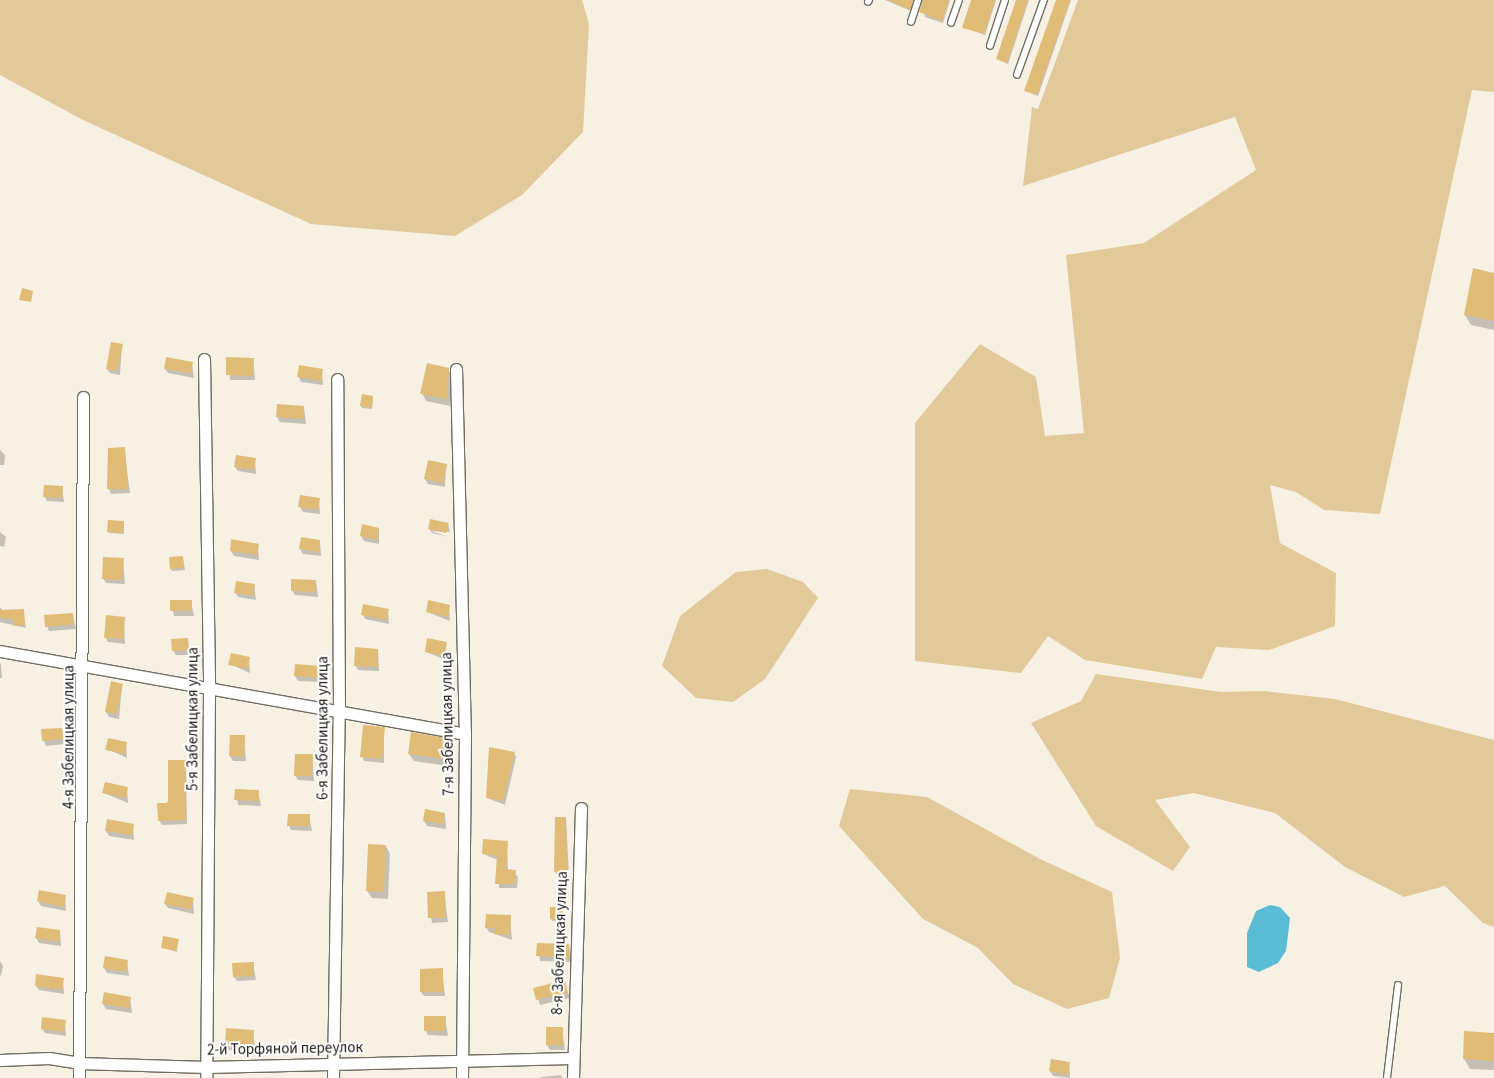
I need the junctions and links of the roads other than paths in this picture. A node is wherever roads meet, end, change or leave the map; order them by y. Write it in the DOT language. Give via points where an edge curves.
graph roads {
  1 [pos="918,0"];
  2 [pos="959,0"];
  3 [pos="1005,0"];
  4 [pos="1044,0"];
  5 [pos="911,22"];
  6 [pos="951,24"];
  7 [pos="990,46"];
  8 [pos="1017,75"];
  9 [pos="204,359"];
  10 [pos="456,369"];
  11 [pos="337,379"];
  12 [pos="83,397"];
  13 [pos="0,651"];
  14 [pos="84,668"];
  15 [pos="209,692"];
  16 [pos="340,713"];
  17 [pos="465,734"];
  18 [pos="581,808"];
  19 [pos="1398,986"];
  20 [pos="571,1058"];
  21 [pos="0,1060"];
  22 [pos="462,1061"];
  23 [pos="334,1063"];
  24 [pos="79,1064"];
  25 [pos="206,1072"];
  26 [pos="79,1078"];
  27 [pos="333,1078"];
  28 [pos="462,1078"];
  29 [pos="573,1078"];
  30 [pos="1387,1078"];
  1 -- 5 [label="lane"];
  2 -- 6 [label="lane"];
  3 -- 7 [label="lane"];
  4 -- 8 [label="lane"];
  9 -- 15 [label="street, 5-я Забелицкая улица"];
  10 -- 17 [label="street, 7-я Забелицкая улица"];
  11 -- 16 [label="street, 6-я Забелицкая улица"];
  12 -- 14 [label="street, 4-я Забелицкая улица"];
  13 -- 14 [label="street"];
  14 -- 15 [label="street"];
  14 -- 24 [label="street, 4-я Забелицкая улица"];
  15 -- 16 [label="street"];
  15 -- 25 [label="street, 5-я Забелицкая улица"];
  16 -- 17 [label="street"];
  16 -- 23 [label="street, 6-я Забелицкая улица"];
  17 -- 22 [label="street, 7-я Забелицкая улица"];
  18 -- 20 [label="street, 8-я Забелицкая улица"];
  19 -- 30 [label="lane"];
  20 -- 22 [label="street, 2-й Торфяной переулок"];
  20 -- 29 [label="street, 8-я Забелицкая улица"];
  21 -- 24 [label="street, 2-й Торфяной переулок" via="49,1058"];
  22 -- 23 [label="street, 2-й Торфяной переулок"];
  22 -- 28 [label="street, 7-я Забелицкая улица"];
  23 -- 25 [label="street, 2-й Торфяной переулок"];
  23 -- 27 [label="street, 6-я Забелицкая улица"];
  24 -- 25 [label="street, 2-й Торфяной переулок"];
  24 -- 26 [label="street, 4-я Забелицкая улица"];
}
